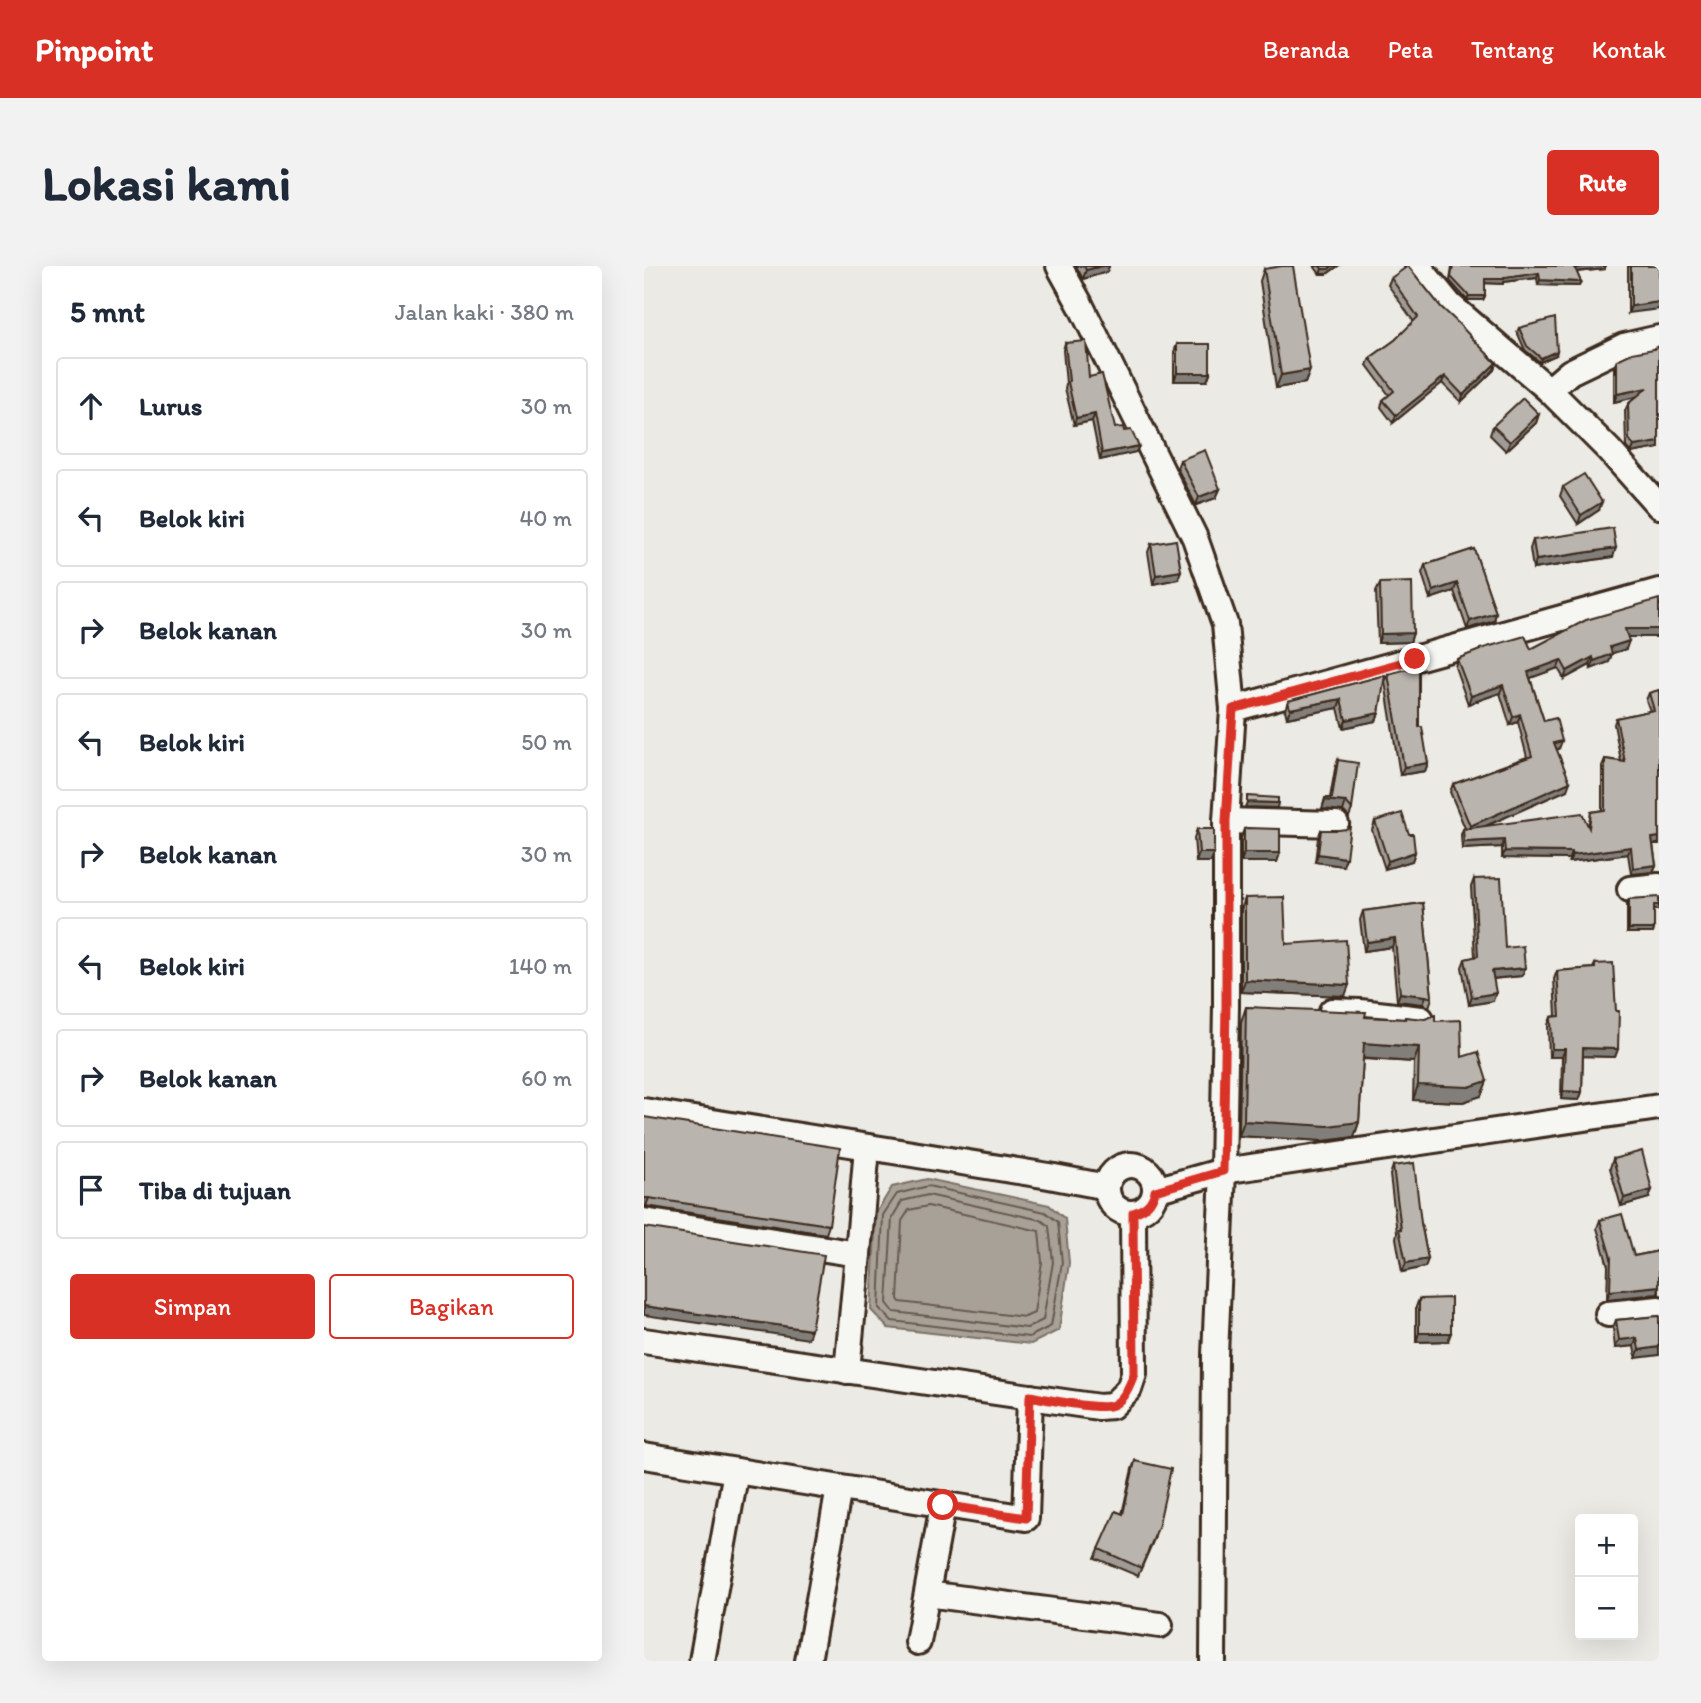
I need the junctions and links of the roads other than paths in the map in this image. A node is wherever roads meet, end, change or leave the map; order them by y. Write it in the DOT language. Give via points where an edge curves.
graph roads {
  1 [pos="1059,266"];
  2 [pos="1418,266"];
  3 [pos="1659,338"];
  4 [pos="1549,390"];
  5 [pos="1659,506"];
  6 [pos="1659,591"];
  7 [pos="1233,709"];
  8 [pos="1226,821"];
  9 [pos="1336,824"];
  10 [pos="1659,886"];
  11 [pos="1630,889"];
  12 [pos="1226,1006"];
  13 [pos="1254,1007"];
  14 [pos="1308,1010"];
  15 [pos="1421,1019"];
  16 [pos="1659,1107"];
  17 [pos="644,1111"];
  18 [pos="867,1147"];
  19 [pos="1223,1171"];
  20 [pos="1107,1187"];
  21 [pos="1155,1191"];
  22 [pos="1133,1213"];
  23 [pos="644,1221"];
  24 [pos="858,1254"];
  25 [pos="1659,1309"];
  26 [pos="1608,1314"];
  27 [pos="644,1341"];
  28 [pos="847,1371"];
  29 [pos="1030,1396"];
  30 [pos="644,1456"];
  31 [pos="736,1471"];
  32 [pos="839,1488"];
  33 [pos="943,1505"];
  34 [pos="927,1594"];
  35 [pos="1160,1625"];
  36 [pos="918,1642"];
  37 [pos="702,1661"];
  38 [pos="808,1661"];
  39 [pos="1213,1661"];
  1 -- 7 [label="street" via="1195,538 1225,624"];
  2 -- 4 [label="street" via="1450,305"];
  3 -- 4 [label="street" via="1624,346 1570,372"];
  4 -- 5 [label="street"];
  6 -- 7 [label="street"];
  7 -- 8 [label="street"];
  8 -- 9 [label="street"];
  8 -- 12 [label="street"];
  10 -- 11 [label="street"];
  12 -- 13 [label="street"];
  12 -- 19 [label="street"];
  14 -- 15 [label="street"];
  16 -- 19 [label="street"];
  17 -- 18 [label="street"];
  18 -- 20 [label="street"];
  18 -- 24 [label="street"];
  19 -- 21 [label="street"];
  19 -- 39 [label="street" via="1215,1355"];
  20 -- 21 [label="street" via="1114,1172 1137,1165 1151,1175"];
  20 -- 22 [label="street" via="1118,1209"];
  21 -- 22 [label="street" via="1148,1205"];
  22 -- 29 [label="street" via="1134,1374 1129,1389 1112,1406 1099,1407"];
  23 -- 24 [label="street"];
  24 -- 28 [label="street"];
  25 -- 26 [label="street"];
  27 -- 28 [label="street"];
  28 -- 29 [label="street"];
  29 -- 33 [label="street" via="1026,1518"];
  30 -- 31 [label="street"];
  31 -- 32 [label="street"];
  31 -- 37 [label="street"];
  32 -- 33 [label="street"];
  32 -- 38 [label="street"];
  33 -- 34 [label="street"];
  34 -- 35 [label="street"];
  34 -- 36 [label="street"];
}
